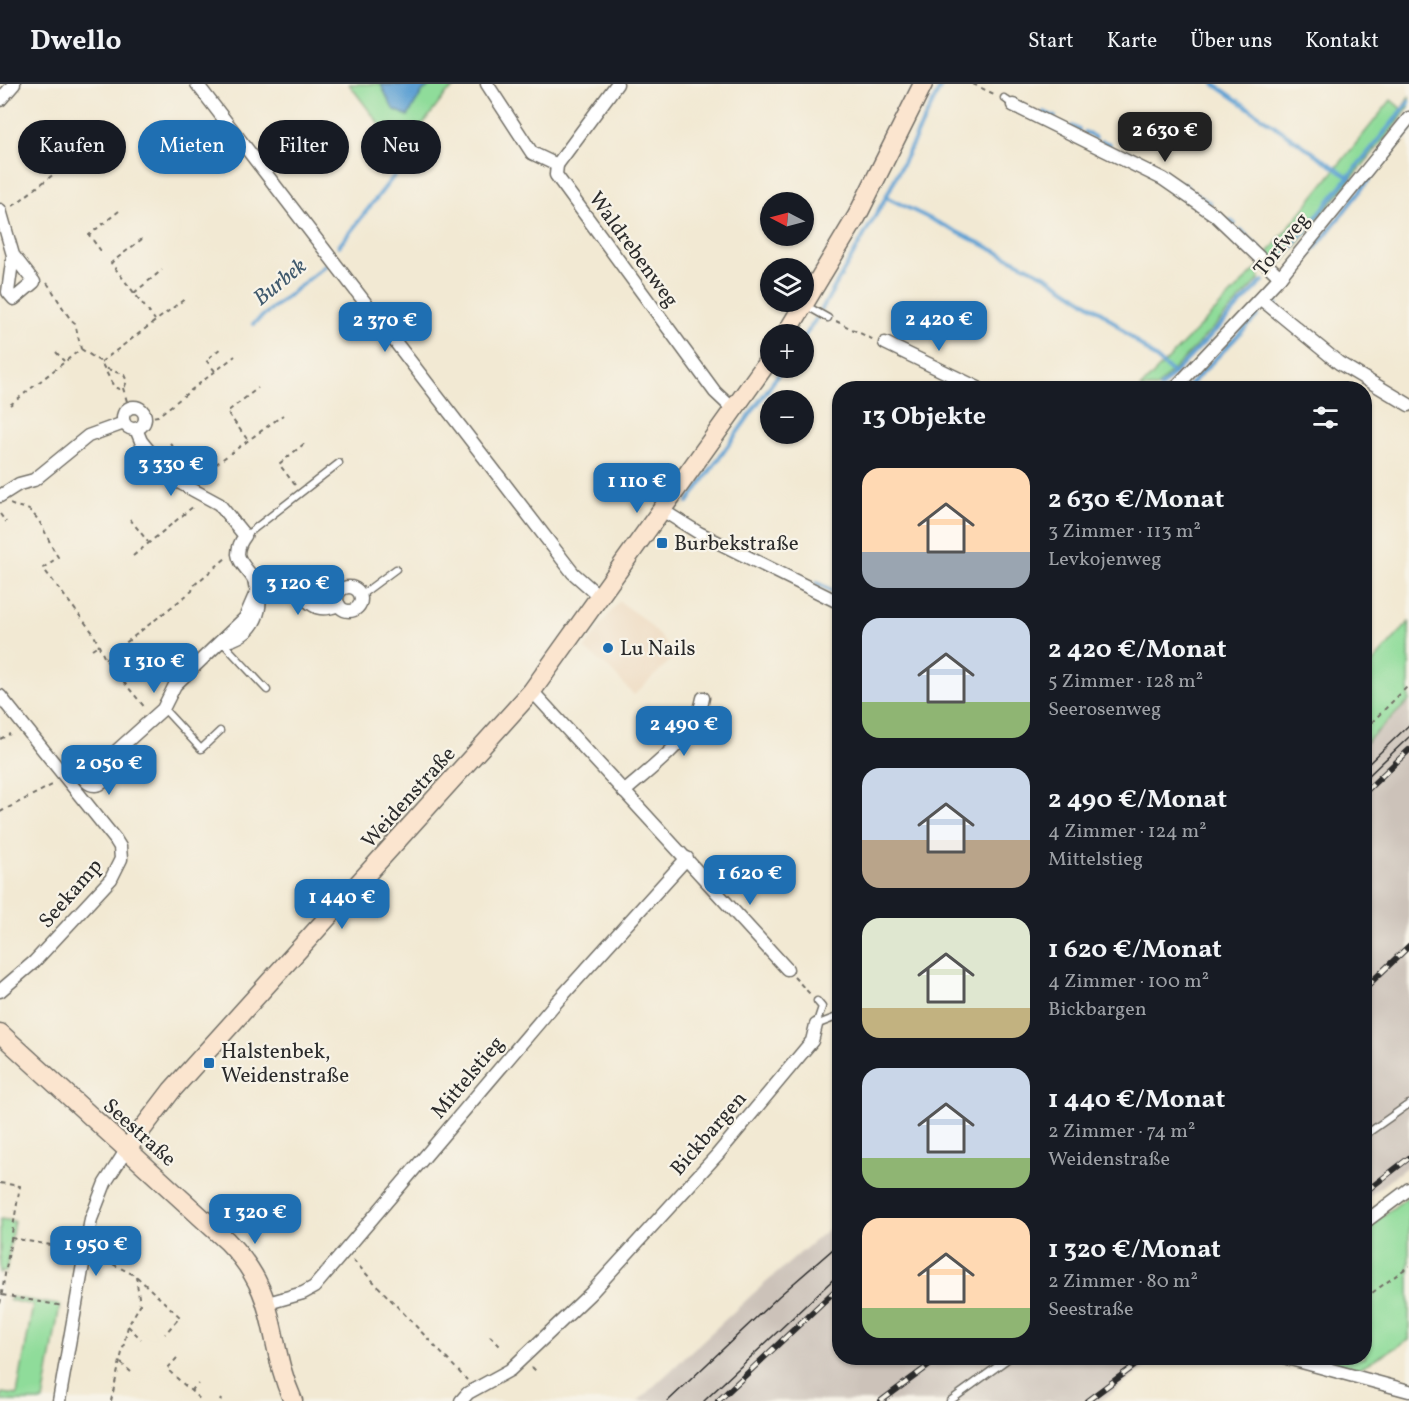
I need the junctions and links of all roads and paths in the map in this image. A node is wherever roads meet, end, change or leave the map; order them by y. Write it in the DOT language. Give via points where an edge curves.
graph roads {
  1 [pos="14,84"];
  2 [pos="197,84"];
  3 [pos="487,84"];
  4 [pos="617,84"];
  5 [pos="923,84"];
  6 [pos="973,84"];
  7 [pos="0,100"];
  8 [pos="1008,102"];
  9 [pos="1409,118"];
  10 [pos="557,165"];
  11 [pos="53,174"];
  12 [pos="119,211"];
  13 [pos="1,213"];
  14 [pos="142,240"];
  15 [pos="101,251"];
  16 [pos="14,255"];
  17 [pos="162,270"];
  18 [pos="1280,277"];
  19 [pos="47,283"];
  20 [pos="814,289"];
  21 [pos="134,292"];
  22 [pos="186,298"];
  23 [pos="1261,299"];
  24 [pos="814,310"];
  25 [pos="828,318"];
  26 [pos="156,320"];
  27 [pos="885,343"];
  28 [pos="221,348"];
  29 [pos="81,349"];
  30 [pos="56,352"];
  31 [pos="235,356"];
  32 [pos="64,362"];
  33 [pos="101,362"];
  34 [pos="105,368"];
  35 [pos="215,371"];
  36 [pos="760,373"];
  37 [pos="964,381"];
  38 [pos="1182,381"];
  39 [pos="1369,381"];
  40 [pos="1372,383"];
  41 [pos="123,387"];
  42 [pos="258,388"];
  43 [pos="10,405"];
  44 [pos="1409,405"];
  45 [pos="129,408"];
  46 [pos="734,410"];
  47 [pos="283,415"];
  48 [pos="145,418"];
  49 [pos="130,426"];
  50 [pos="247,438"];
  51 [pos="170,443"];
  52 [pos="304,443"];
  53 [pos="339,463"];
  54 [pos="201,475"];
  55 [pos="301,492"];
  56 [pos="203,494"];
  57 [pos="1,495"];
  58 [pos="662,510"];
  59 [pos="0,514"];
  60 [pos="130,519"];
  61 [pos="6,522"];
  62 [pos="245,536"];
  63 [pos="148,542"];
  64 [pos="238,551"];
  65 [pos="133,556"];
  66 [pos="396,569"];
  67 [pos="255,585"];
  68 [pos="360,595"];
  69 [pos="600,596"];
  70 [pos="832,599"];
  71 [pos="222,642"];
  72 [pos="98,645"];
  73 [pos="92,649"];
  74 [pos="105,659"];
  75 [pos="1409,685"];
  76 [pos="267,690"];
  77 [pos="532,691"];
  78 [pos="0,696"];
  79 [pos="703,698"];
  80 [pos="159,713"];
  81 [pos="1372,722"];
  82 [pos="220,731"];
  83 [pos="10,734"];
  84 [pos="0,739"];
  85 [pos="102,764"];
  86 [pos="85,780"];
  87 [pos="52,785"];
  88 [pos="75,789"];
  89 [pos="624,792"];
  90 [pos="0,812"];
  91 [pos="689,861"];
  92 [pos="787,969"];
  93 [pos="0,991"];
  94 [pos="817,1001"];
  95 [pos="832,1019"];
  96 [pos="816,1025"];
  97 [pos="0,1033"];
  98 [pos="1409,1104"];
  99 [pos="1372,1130"];
  100 [pos="127,1149"];
  101 [pos="0,1183"];
  102 [pos="1409,1189"];
  103 [pos="1372,1217"];
  104 [pos="11,1238"];
  105 [pos="75,1249"];
  106 [pos="345,1250"];
  107 [pos="94,1254"];
  108 [pos="1409,1266"];
  109 [pos="136,1276"];
  110 [pos="1372,1293"];
  111 [pos="2,1295"];
  112 [pos="268,1303"];
  113 [pos="0,1304"];
  114 [pos="63,1306"];
  115 [pos="128,1326"];
  116 [pos="165,1334"];
  117 [pos="490,1336"];
  118 [pos="141,1339"];
  119 [pos="502,1347"];
  120 [pos="177,1358"];
  121 [pos="120,1362"];
  122 [pos="999,1365"];
  123 [pos="1313,1365"];
  124 [pos="132,1374"];
  125 [pos="198,1384"];
  126 [pos="473,1386"];
  127 [pos="191,1391"];
  128 [pos="1409,1391"];
  129 [pos="112,1399"];
  130 [pos="59,1401"];
  131 [pos="117,1401"];
  132 [pos="202,1401"];
  133 [pos="293,1401"];
  134 [pos="461,1401"];
  135 [pos="950,1401"];
  1 -- 7 [label="street"];
  2 -- 69 [label="street" via="573,573"];
  3 -- 10 [label="street" via="532,153"];
  4 -- 10 [label="street"];
  5 -- 20 [label="street" via="869,193"];
  6 -- 8 [label="path"];
  8 -- 18 [label="street" via="1167,181 1212,212"];
  9 -- 18 [label="street, Torfweg"];
  10 -- 46 [label="street, Waldrebenweg" via="556,175 715,392"];
  11 -- 13 [label="path"];
  12 -- 15 [label="path" via="89,235"];
  13 -- 16 [label="street"];
  14 -- 21 [label="path" via="111,263"];
  17 -- 21 [label="path"];
  18 -- 23 [label="street, Torfweg"];
  19 -- 29 [label="path" via="75,323"];
  21 -- 26 [label="path"];
  22 -- 26 [label="path"];
  23 -- 38 [label="street, Torfweg"];
  23 -- 39 [label="street" via="1339,363"];
  24 -- 25 [label="lane"];
  25 -- 27 [label="path"];
  26 -- 33 [label="path"];
  27 -- 37 [label="street"];
  28 -- 35 [label="path" via="206,360"];
  29 -- 32 [label="path"];
  29 -- 33 [label="path"];
  30 -- 32 [label="path"];
  31 -- 35 [label="path"];
  32 -- 43 [label="path"];
  33 -- 34 [label="path"];
  34 -- 41 [label="path" via="112,386"];
  34 -- 41 [label="path" via="124,375 127,381"];
  35 -- 48 [label="path" via="158,416"];
  36 -- 46 [label="street, Weidenstraße"];
  40 -- 44 [label="street"];
  41 -- 45 [label="path"];
  42 -- 50 [label="path" via="227,412"];
  45 -- 48 [label="street" via="139,409"];
  45 -- 49 [label="street" via="123,416"];
  46 -- 58 [label="street, Weidenstraße"];
  47 -- 50 [label="path"];
  48 -- 49 [label="street" via="142,425"];
  49 -- 56 [label="street" via="171,478"];
  49 -- 57 [label="street" via="88,436 34,480"];
  50 -- 54 [label="path"];
  51 -- 54 [label="path"];
  52 -- 55 [label="path" via="279,464"];
  53 -- 55 [label="lane"];
  54 -- 56 [label="path" via="205,482"];
  55 -- 62 [label="lane"];
  56 -- 62 [label="street" via="219,504"];
  56 -- 63 [label="path"];
  57 -- 72 [label="path" via="11,506 28,510 46,532 58,557 44,568"];
  58 -- 69 [label="street, Weidenstraße"];
  58 -- 70 [label="street" via="699,533"];
  59 -- 61 [label="path"];
  60 -- 63 [label="path"];
  62 -- 64 [label="street"];
  63 -- 65 [label="path"];
  64 -- 67 [label="street"];
  64 -- 74 [label="path"];
  66 -- 68 [label="lane"];
  67 -- 68 [label="street" via="287,587 312,607 339,605 353,610 360,604"];
  67 -- 71 [label="street" via="258,609 253,626 238,638"];
  69 -- 77 [label="street, Weidenstraße"];
  71 -- 76 [label="lane"];
  71 -- 80 [label="street" via="175,685"];
  72 -- 73 [label="path"];
  72 -- 74 [label="path"];
  74 -- 80 [label="path"];
  75 -- 81 [label="path"];
  77 -- 89 [label="street"];
  77 -- 100 [label="street, Weidenstraße" via="172,1090"];
  78 -- 88 [label="street, Seekamp"];
  79 -- 89 [label="street" via="701,710 682,738"];
  80 -- 82 [label="lane" via="201,749"];
  80 -- 85 [label="street"];
  83 -- 84 [label="path"];
  85 -- 86 [label="street" via="86,766"];
  85 -- 86 [label="street" via="106,771 103,782 91,785"];
  86 -- 88 [label="street"];
  87 -- 90 [label="path"];
  88 -- 93 [label="street, Seekamp" via="120,848 118,870 34,962"];
  89 -- 91 [label="street"];
  91 -- 92 [label="street"];
  91 -- 106 [label="street, Mittelstieg" via="553,1006"];
  92 -- 94 [label="path"];
  94 -- 96 [label="lane, Bickbargen" via="822,1007"];
  95 -- 96 [label="lane"];
  96 -- 134 [label="street, Bickbargen" via="812,1041 717,1155 591,1293 510,1370 468,1393"];
  97 -- 100 [label="street, Seestraße"];
  98 -- 99 [label="lane"];
  100 -- 112 [label="street, Seestraße" via="231,1245 260,1283"];
  100 -- 130 [label="street" via="105,1183 91,1219"];
  101 -- 104 [label="path" via="20,1186"];
  102 -- 103 [label="street"];
  104 -- 105 [label="path"];
  104 -- 111 [label="path"];
  106 -- 112 [label="street, Mittelstieg" via="314,1287"];
  106 -- 126 [label="path"];
  107 -- 109 [label="path"];
  108 -- 110 [label="path"];
  109 -- 115 [label="path" via="140,1305"];
  109 -- 116 [label="path" via="180,1317"];
  111 -- 113 [label="path"];
  111 -- 114 [label="path"];
  112 -- 133 [label="street, Seestraße"];
  115 -- 118 [label="path"];
  115 -- 121 [label="path"];
  117 -- 119 [label="path"];
  120 -- 127 [label="path" via="167,1369"];
  121 -- 124 [label="path"];
  121 -- 129 [label="path"];
  122 -- 135 [label="lane"];
  123 -- 128 [label="street"];
  125 -- 127 [label="path"];
  127 -- 132 [label="path"];
  129 -- 131 [label="path"];
}
